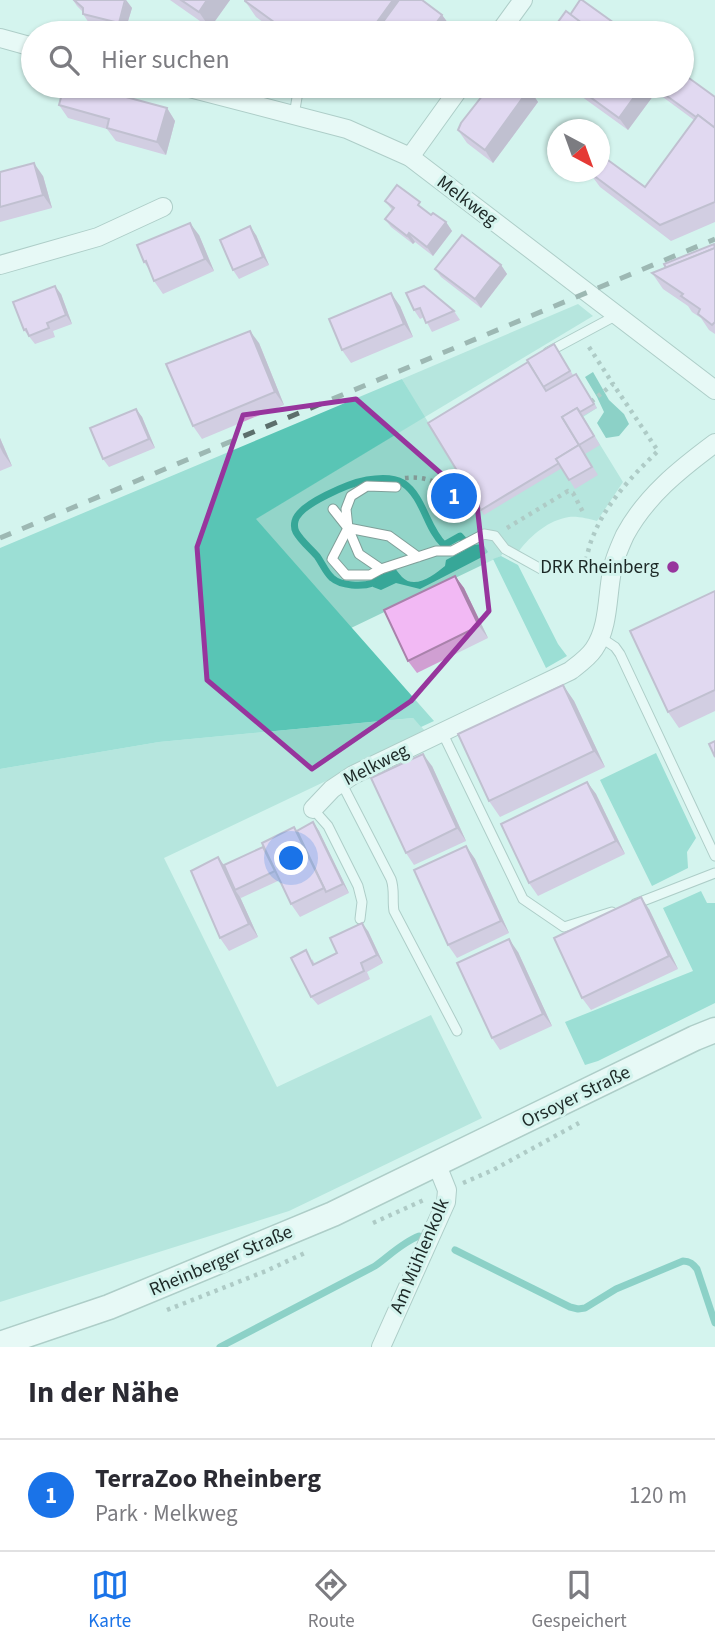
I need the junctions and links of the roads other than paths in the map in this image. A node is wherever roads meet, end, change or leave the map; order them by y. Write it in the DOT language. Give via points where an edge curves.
graph roads {
  1 [pos="523,0"];
  2 [pos="508,21"];
  3 [pos="0,38"];
  4 [pos="21,44"];
  5 [pos="226,98"];
  6 [pos="297,98"];
  7 [pos="452,98"];
  8 [pos="294,116"];
  9 [pos="410,157"];
  10 [pos="163,207"];
  11 [pos="0,265"];
  12 [pos="617,315"];
  13 [pos="540,357"];
  14 [pos="715,390"];
  15 [pos="715,443"];
  16 [pos="396,487"];
  17 [pos="333,509"];
  18 [pos="348,528"];
  19 [pos="418,557"];
  20 [pos="381,569"];
  21 [pos="541,569"];
  22 [pos="600,637"];
  23 [pos="442,732"];
  24 [pos="341,782"];
  25 [pos="313,809"];
  26 [pos="715,856"];
  27 [pos="715,873"];
  28 [pos="360,919"];
  29 [pos="715,1030"];
  30 [pos="457,1031"];
  31 [pos="437,1165"];
  32 [pos="0,1343"];
  33 [pos="381,1347"];
  1 -- 2 [label="street"];
  3 -- 4 [label="street"];
  5 -- 8 [label="street, Melkweg"];
  6 -- 8 [label="lane"];
  7 -- 9 [label="street"];
  8 -- 9 [label="street, Melkweg" via="346,129"];
  9 -- 12 [label="street, Melkweg"];
  10 -- 11 [label="street" via="98,237"];
  12 -- 13 [label="lane"];
  12 -- 14 [label="street, Melkweg"];
  15 -- 22 [label="street, Melkweg" via="677,472 637,515 612,569"];
  16 -- 18 [label="lane" via="367,486 351,496 346,509"];
  17 -- 18 [label="lane"];
  18 -- 19 [label="lane" via="389,536"];
  18 -- 20 [label="lane" via="359,554"];
  18 -- 20 [label="lane" via="332,559 346,575 370,575"];
  19 -- 20 [label="lane"];
  19 -- 21 [label="lane" via="452,551 484,534 495,536 505,549"];
  22 -- 23 [label="street, Melkweg" via="594,650 570,671"];
  22 -- 26 [label="lane" via="621,654"];
  23 -- 24 [label="street, Melkweg"];
  23 -- 27 [label="lane" via="523,899 564,927"];
  24 -- 25 [label="street, Melkweg"];
  24 -- 30 [label="lane" via="391,879 394,911"];
  25 -- 28 [label="lane" via="328,826 358,886"];
  29 -- 31 [label="main road, Orsoyer Straße"];
  31 -- 32 [label="main road, Rheinberger Straße" via="122,1302"];
  31 -- 33 [label="street, Am Mühlenkolk" via="447,1190 446,1202"];
}
